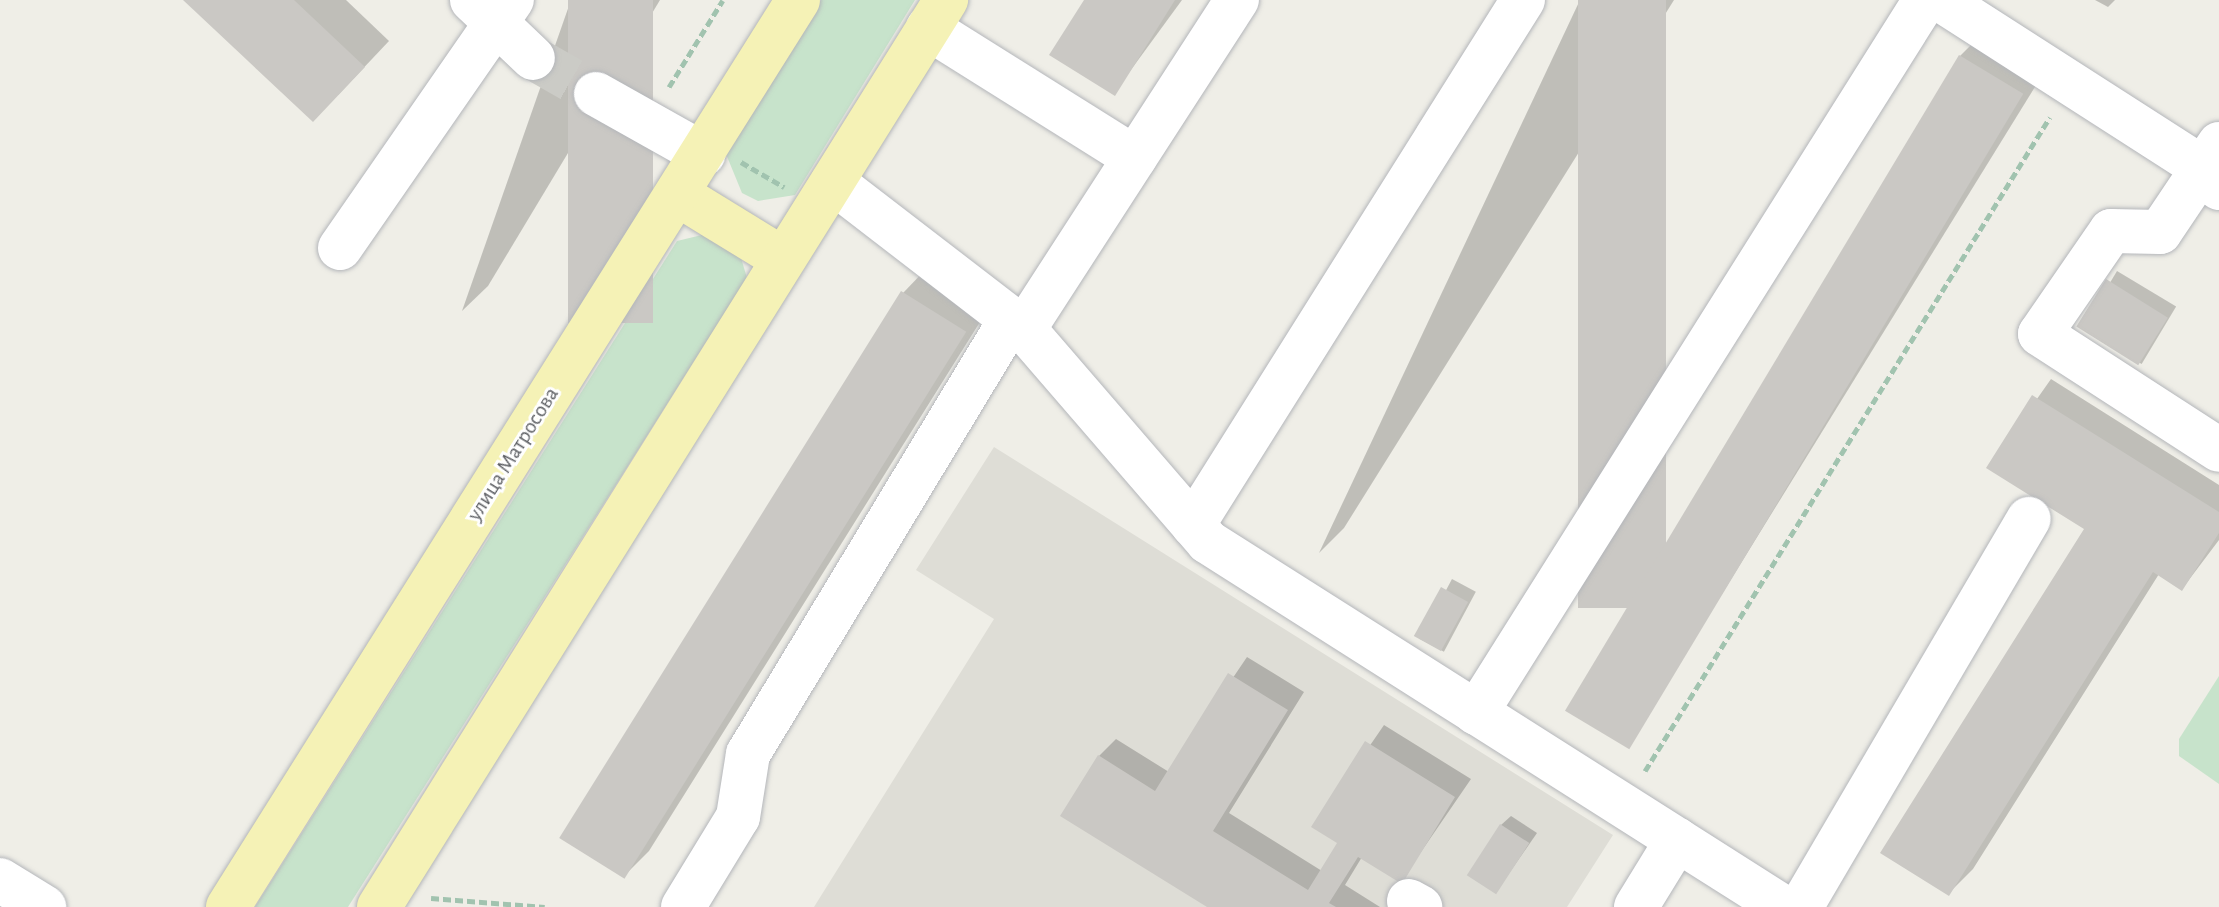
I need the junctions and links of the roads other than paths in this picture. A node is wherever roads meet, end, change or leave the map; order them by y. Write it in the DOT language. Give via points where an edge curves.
graph roads {
  1 [pos="798,0"];
  2 [pos="1237,0"];
  3 [pos="1523,0"];
  4 [pos="1925,0"];
  5 [pos="1941,0"];
  6 [pos="493,8"];
  7 [pos="937,14"];
  8 [pos="533,58"];
  9 [pos="596,94"];
  10 [pos="706,148"];
  11 [pos="1135,158"];
  12 [pos="2214,166"];
  13 [pos="677,194"];
  14 [pos="825,195"];
  15 [pos="340,248"];
  16 [pos="783,259"];
  17 [pos="1018,324"];
  18 [pos="2219,450"];
  19 [pos="2029,519"];
  20 [pos="1193,525"];
  21 [pos="1476,713"];
  22 [pos="1677,840"];
  23 [pos="0,880"];
  24 [pos="382,902"];
  25 [pos="44,907"];
  26 [pos="228,907"];
  27 [pos="683,907"];
  28 [pos="1636,907"];
  29 [pos="1783,907"];
  30 [pos="1801,907"];
  1 -- 10 [label="main road, улица Матросова"];
  2 -- 11 [label="street"];
  3 -- 20 [label="street"];
  4 -- 21 [label="street"];
  5 -- 12 [label="street"];
  6 -- 8 [label="street"];
  6 -- 15 [label="street"];
  7 -- 11 [label="street"];
  7 -- 14 [label="main road"];
  9 -- 10 [label="street"];
  10 -- 13 [label="main road, улица Матросова"];
  11 -- 17 [label="street"];
  12 -- 18 [label="street" via="2160,232 2111,231 2040,334"];
  13 -- 16 [label="main road"];
  13 -- 26 [label="main road, улица Матросова"];
  14 -- 16 [label="main road"];
  14 -- 17 [label="street"];
  16 -- 24 [label="main road"];
  17 -- 20 [label="street"];
  17 -- 27 [label="street" via="748,754 738,817"];
  19 -- 30 [label="street"];
  20 -- 21 [label="street" via="1208,542"];
  21 -- 22 [label="street"];
  22 -- 28 [label="street"];
  22 -- 29 [label="street"];
  23 -- 25 [label="street"];
}
